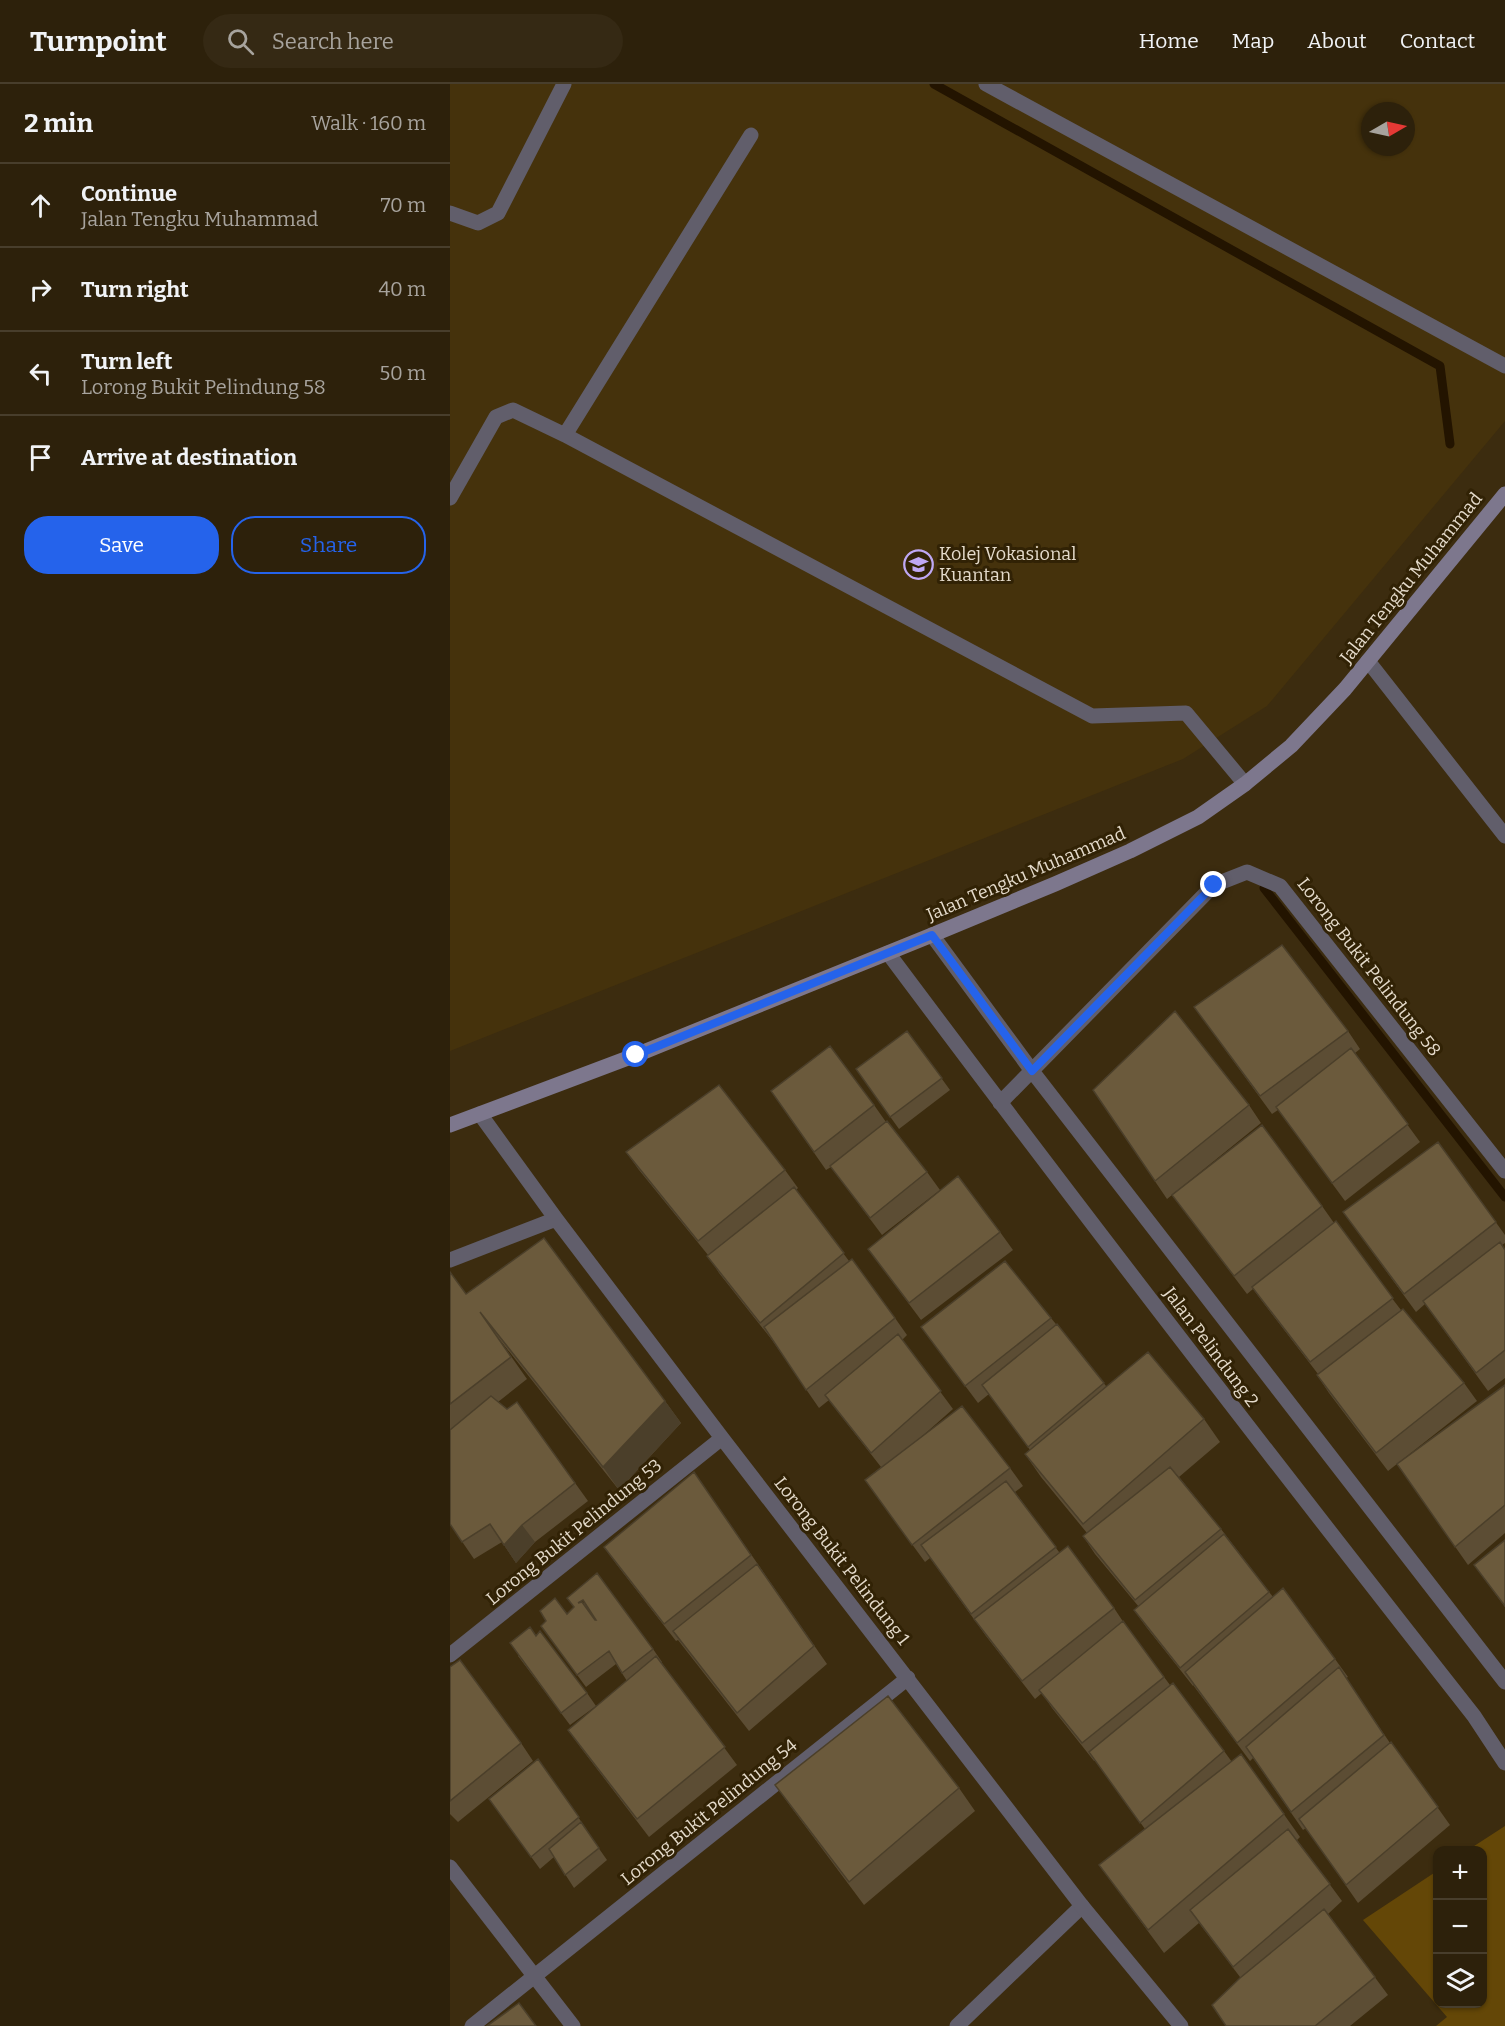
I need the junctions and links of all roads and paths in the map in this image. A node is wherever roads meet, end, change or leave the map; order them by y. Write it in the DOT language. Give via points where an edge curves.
graph roads {
  1 [pos="564,84"];
  2 [pos="986,84"];
  3 [pos="751,135"];
  4 [pos="450,213"];
  5 [pos="1505,366"];
  6 [pos="565,435"];
  7 [pos="1505,494"];
  8 [pos="450,498"];
  9 [pos="1368,661"];
  10 [pos="1245,784"];
  11 [pos="1505,836"];
  12 [pos="932,935"];
  13 [pos="888,953"];
  14 [pos="1032,1071"];
  15 [pos="1000,1103"];
  16 [pos="480,1114"];
  17 [pos="450,1125"];
  18 [pos="1505,1171"];
  19 [pos="556,1219"];
  20 [pos="450,1260"];
  21 [pos="722,1438"];
  22 [pos="450,1655"];
  23 [pos="908,1678"];
  24 [pos="1505,1682"];
  25 [pos="1505,1763"];
  26 [pos="450,1867"];
  27 [pos="1082,1906"];
  28 [pos="534,1976"];
  29 [pos="472,2026"];
  30 [pos="573,2026"];
  31 [pos="957,2026"];
  32 [pos="1181,2026"];
  1 -- 4 [label="street" via="498,213 478,223"];
  2 -- 5 [label="street"];
  3 -- 6 [label="street"];
  6 -- 8 [label="street" via="513,411 496,417"];
  6 -- 10 [label="street" via="1092,716 1186,713"];
  7 -- 9 [label="main road, Jalan Tengku Muhammad"];
  9 -- 10 [label="main road, Jalan Tengku Muhammad" via="1291,746"];
  9 -- 11 [label="street"];
  10 -- 12 [label="main road, Jalan Tengku Muhammad" via="1198,817 1130,851"];
  12 -- 13 [label="main road, Jalan Tengku Muhammad"];
  12 -- 14 [label="street"];
  13 -- 15 [label="street, Jalan Pelindung 2"];
  13 -- 16 [label="main road, Jalan Tengku Muhammad"];
  14 -- 15 [label="street, Lorong Bukit Pelindung 58"];
  14 -- 18 [label="street, Lorong Bukit Pelindung 58" via="1214,885 1247,872 1280,886"];
  14 -- 24 [label="street"];
  15 -- 25 [label="street, Jalan Pelindung 2" via="1474,1716"];
  16 -- 17 [label="main road, Jalan Tengku Muhammad"];
  16 -- 19 [label="street, Lorong Bukit Pelindung 1"];
  19 -- 20 [label="street"];
  19 -- 21 [label="street, Lorong Bukit Pelindung 1"];
  21 -- 22 [label="street, Lorong Bukit Pelindung 53"];
  21 -- 23 [label="street, Lorong Bukit Pelindung 1"];
  23 -- 27 [label="street, Lorong Bukit Pelindung 1"];
  23 -- 28 [label="street, Lorong Bukit Pelindung 54"];
  26 -- 28 [label="street"];
  27 -- 31 [label="street"];
  27 -- 32 [label="street, Lorong Bukit Pelindung 1"];
  28 -- 29 [label="street, Lorong Bukit Pelindung 54"];
  28 -- 30 [label="street"];
}
